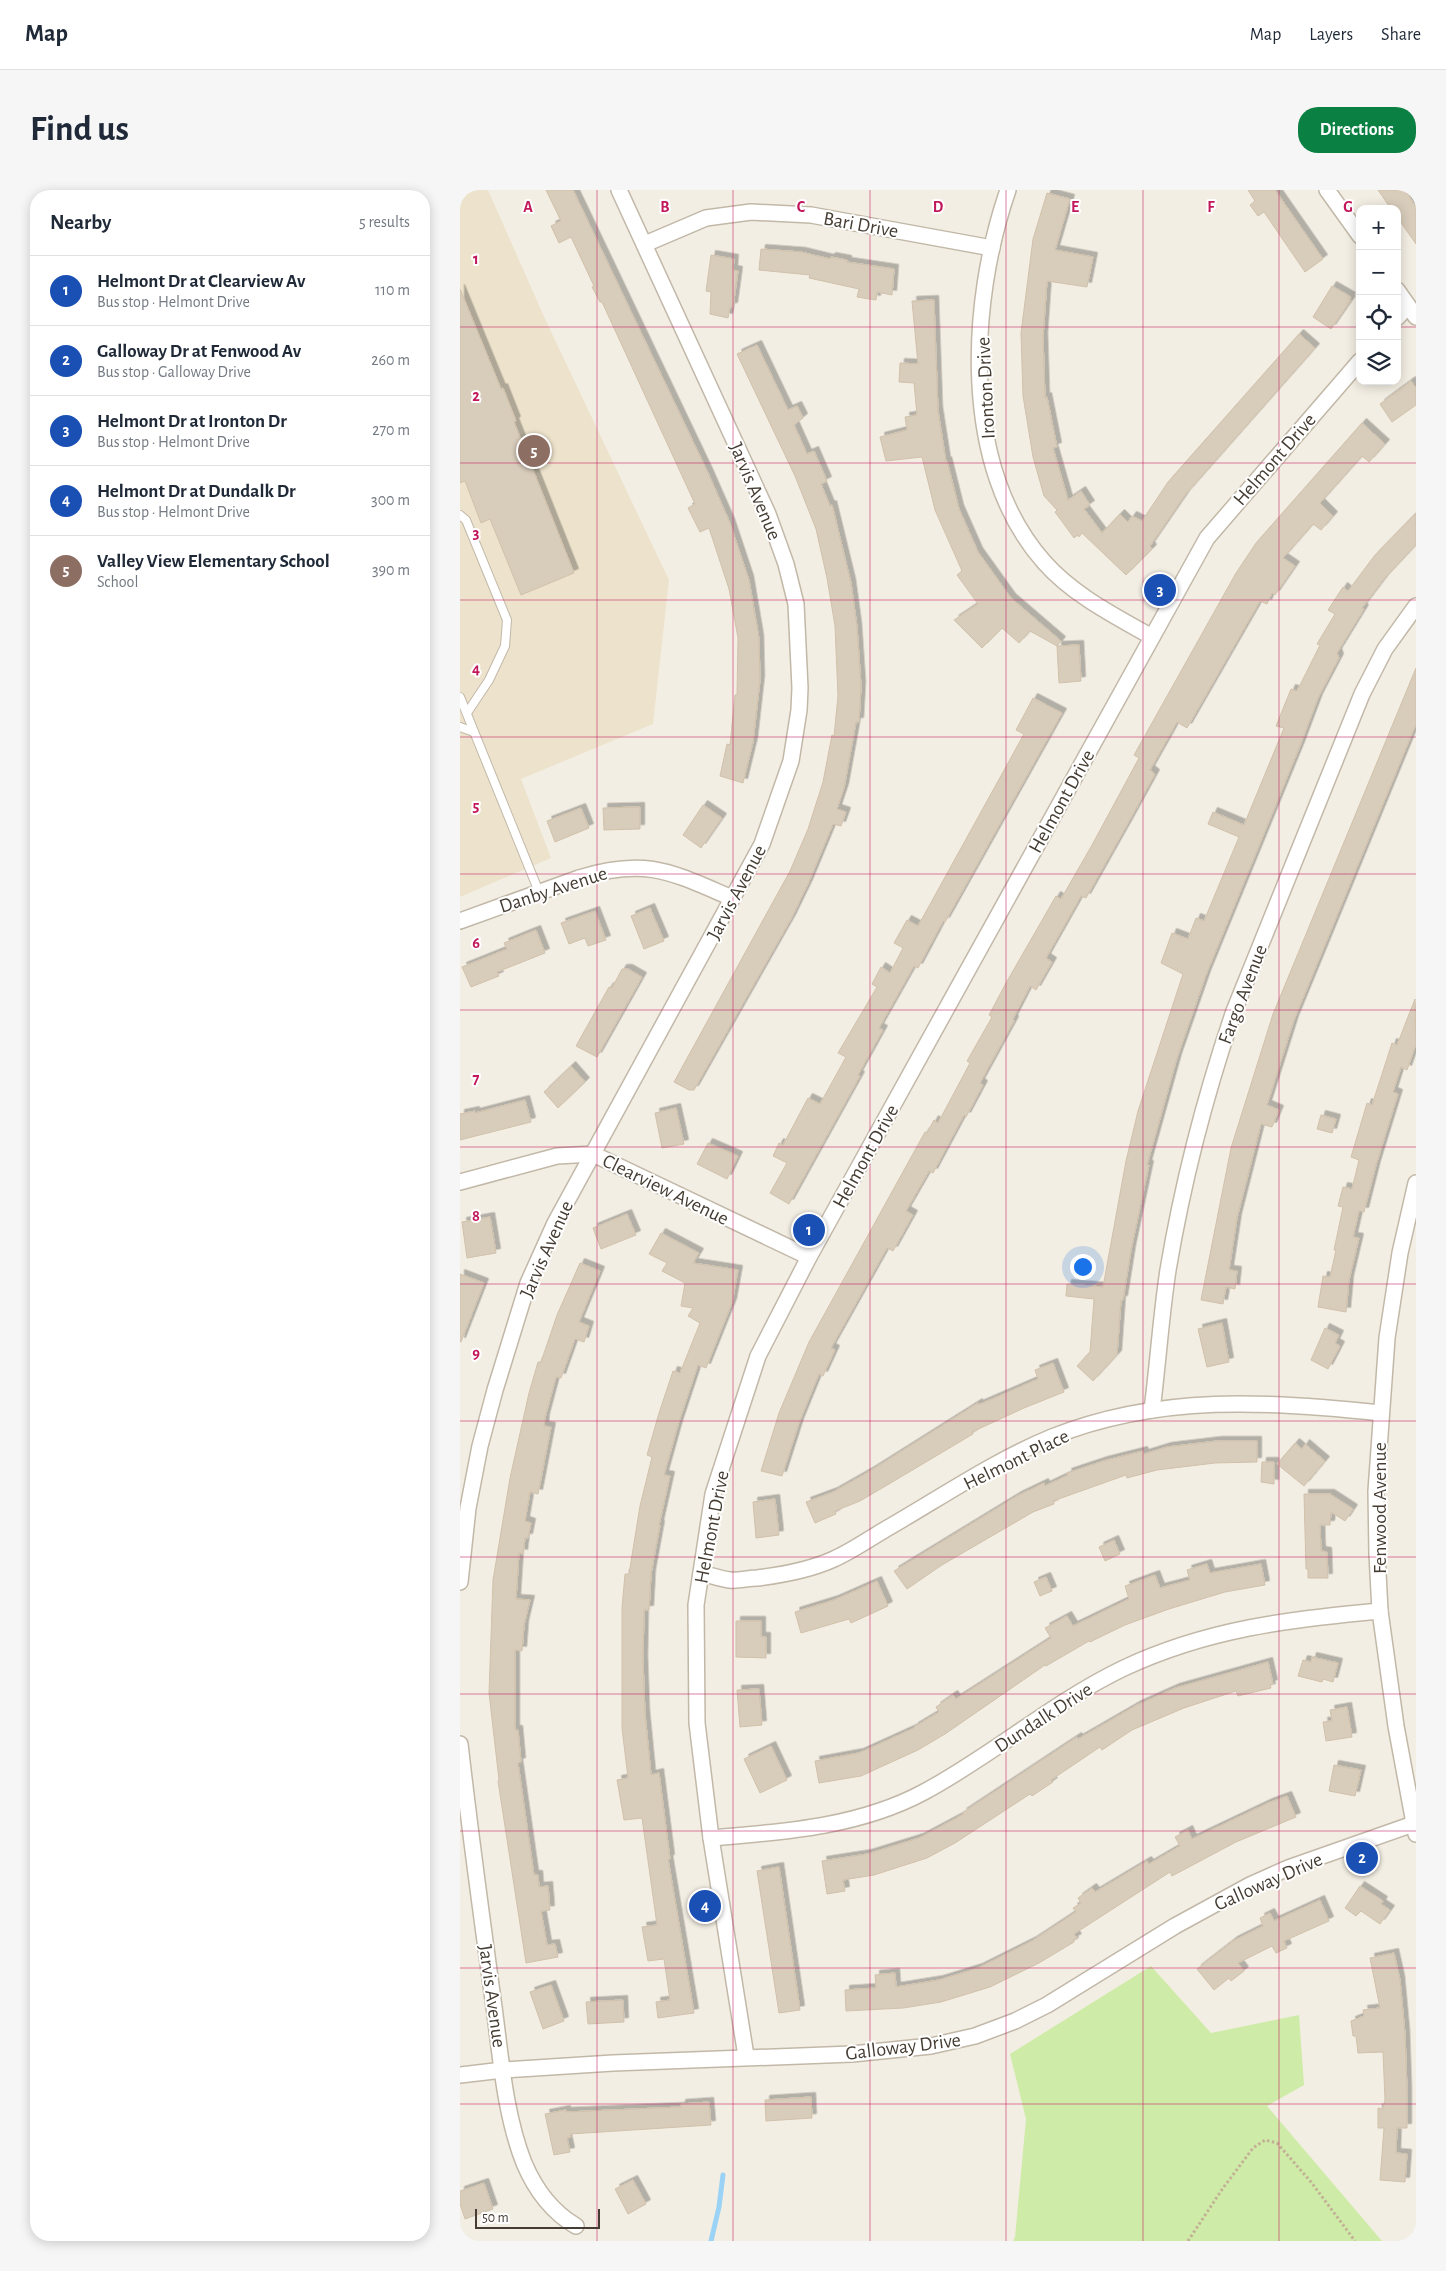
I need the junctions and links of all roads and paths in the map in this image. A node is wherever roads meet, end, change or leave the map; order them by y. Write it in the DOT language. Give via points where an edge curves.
graph roads {
  1 [pos="619,190"];
  2 [pos="1008,190"];
  3 [pos="1327,190"];
  4 [pos="1356,230"];
  5 [pos="645,244"];
  6 [pos="992,248"];
  7 [pos="1401,295"];
  8 [pos="1412,311"];
  9 [pos="1356,366"];
  10 [pos="460,515"];
  11 [pos="1416,606"];
  12 [pos="1152,637"];
  13 [pos="460,697"];
  14 [pos="467,713"];
  15 [pos="460,727"];
  16 [pos="474,732"];
  17 [pos="539,892"];
  18 [pos="732,898"];
  19 [pos="460,921"];
  20 [pos="593,1154"];
  21 [pos="460,1182"];
  22 [pos="1416,1183"];
  23 [pos="809,1257"];
  24 [pos="1152,1410"];
  25 [pos="1381,1413"];
  26 [pos="701,1573"];
  27 [pos="460,1582"];
  28 [pos="1380,1611"];
  29 [pos="460,1744"];
  30 [pos="1415,1827"];
  31 [pos="711,1838"];
  32 [pos="746,2056"];
  33 [pos="503,2070"];
  34 [pos="460,2075"];
  35 [pos="576,2226"];
  36 [pos="1188,2241"];
  37 [pos="1355,2241"];
  1 -- 5 [label="street, Jarvis Avenue"];
  2 -- 6 [label="street, Ironton Drive"];
  3 -- 4 [label="street"];
  5 -- 6 [label="street, Bari Drive" via="706,218 751,212 811,215"];
  5 -- 18 [label="street, Jarvis Avenue" via="768,514 796,604 800,688 791,761 762,844"];
  6 -- 12 [label="street, Ironton Drive" via="980,348 981,396 988,449 1005,499 1028,543 1045,564 1099,606"];
  7 -- 8 [label="street"];
  9 -- 12 [label="street, Helmont Drive" via="1207,538"];
  10 -- 14 [label="lane" via="466,520 507,620 505,646 489,680"];
  11 -- 24 [label="street, Fargo Avenue" via="1385,649 1362,694 1234,1011 1216,1064 1199,1120 1168,1271"];
  12 -- 23 [label="street, Helmont Drive"];
  13 -- 14 [label="lane"];
  14 -- 16 [label="lane"];
  15 -- 16 [label="lane"];
  16 -- 17 [label="lane"];
  17 -- 18 [label="street, Danby Avenue" via="596,873 634,867 660,869"];
  17 -- 19 [label="street, Danby Avenue"];
  18 -- 20 [label="street, Jarvis Avenue"];
  20 -- 21 [label="street, Clearview Avenue" via="557,1156"];
  20 -- 23 [label="street, Clearview Avenue"];
  20 -- 27 [label="street, Jarvis Avenue" via="555,1223 528,1283 494,1390 468,1508"];
  22 -- 25 [label="street, Fenwood Avenue" via="1392,1296"];
  23 -- 26 [label="street, Helmont Drive" via="758,1356 713,1494"];
  24 -- 25 [label="street, Helmont Place" via="1254,1403"];
  24 -- 26 [label="street, Helmont Place" via="1105,1420 1052,1438 997,1464 834,1560 767,1577 731,1580"];
  25 -- 28 [label="street, Fenwood Avenue" via="1376,1491"];
  26 -- 31 [label="street, Helmont Drive" via="696,1605 697,1723"];
  28 -- 30 [label="street, Fenwood Avenue" via="1396,1726"];
  28 -- 31 [label="street, Dundalk Drive" via="1267,1623 1182,1645 1123,1668 1090,1686 923,1793 826,1825"];
  29 -- 33 [label="street, Jarvis Avenue"];
  30 -- 32 [label="street, Galloway Drive" via="1288,1868 1250,1885 1175,1926 1048,2005 975,2036 931,2046 852,2054"];
  31 -- 32 [label="street, Helmont Drive"];
  32 -- 33 [label="street, Galloway Drive"];
  33 -- 34 [label="street, Galloway Drive"];
  33 -- 35 [label="street, Jarvis Avenue" via="514,2131 524,2164 545,2200"];
  36 -- 37 [label="path" via="1253,2148 1266,2140 1277,2143"];
}
